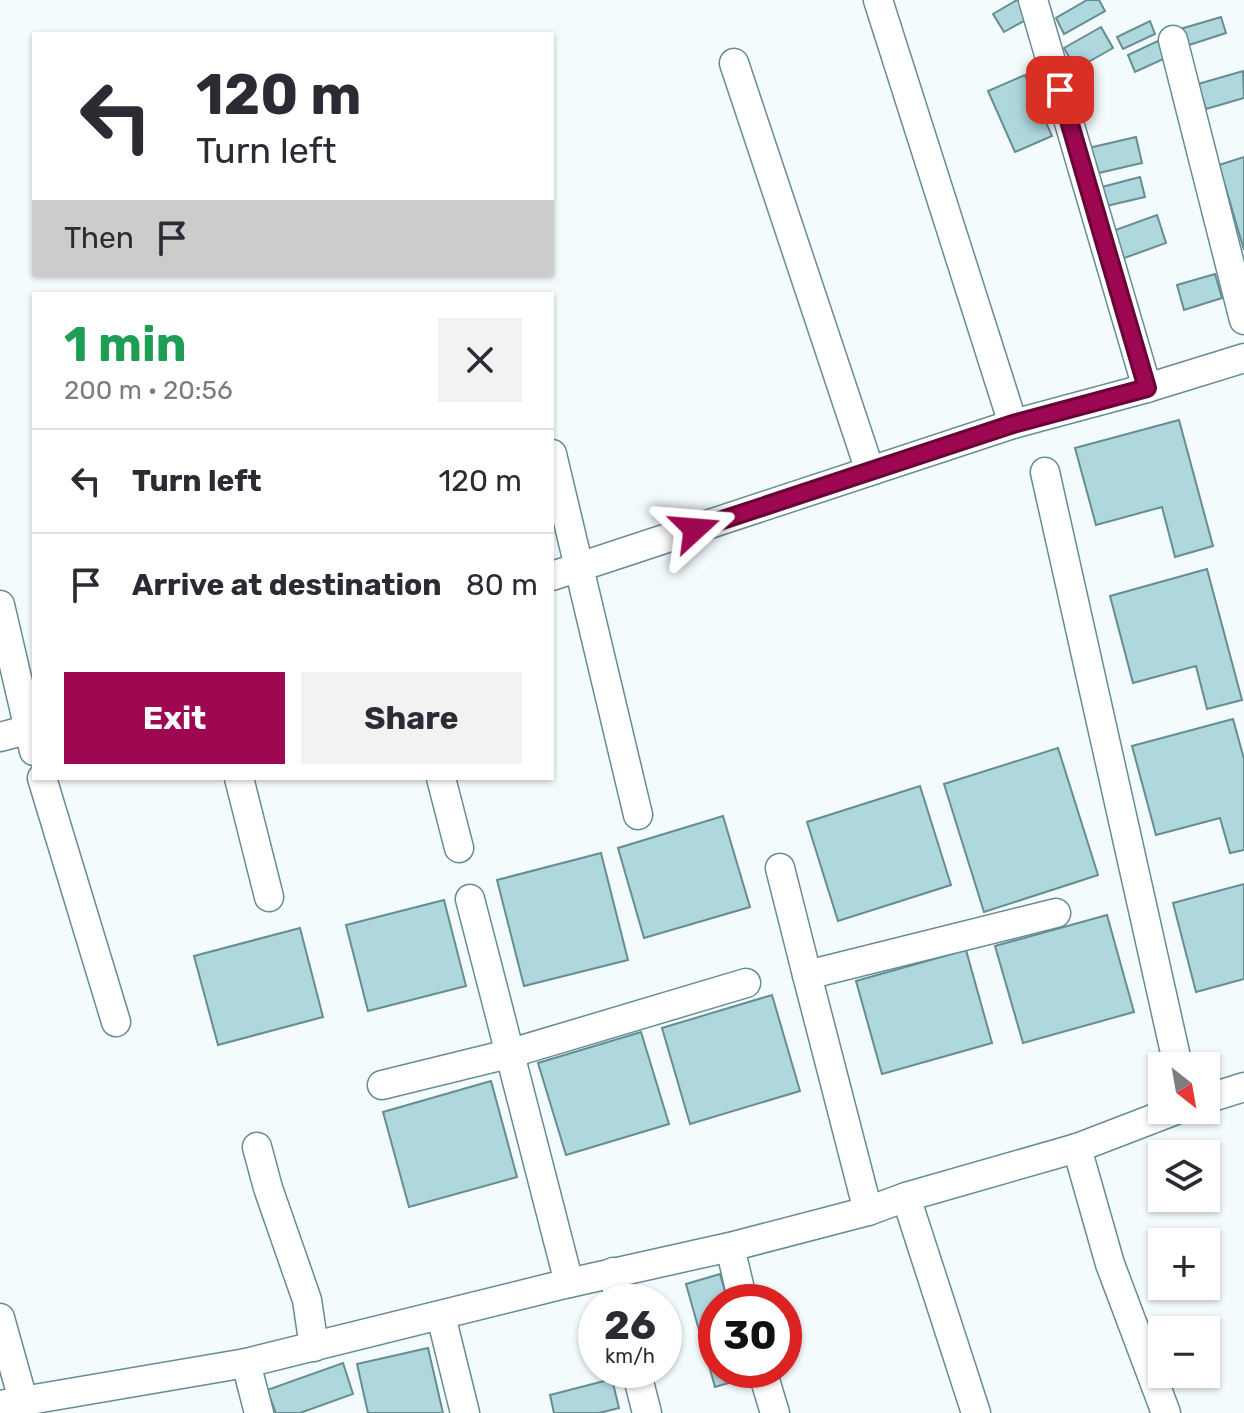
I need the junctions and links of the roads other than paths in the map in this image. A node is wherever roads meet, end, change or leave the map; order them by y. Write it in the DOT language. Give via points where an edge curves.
graph roads {
  1 [pos="878,0"];
  2 [pos="1033,0"];
  3 [pos="1173,40"];
  4 [pos="734,63"];
  5 [pos="1244,320"];
  6 [pos="1244,358"];
  7 [pos="1147,388"];
  8 [pos="1013,424"];
  9 [pos="554,462"];
  10 [pos="870,471"];
  11 [pos="1045,472"];
  12 [pos="579,567"];
  13 [pos="554,575"];
  14 [pos="0,605"];
  15 [pos="32,736"];
  16 [pos="0,737"];
  17 [pos="43,780"];
  18 [pos="240,780"];
  19 [pos="442,780"];
  20 [pos="638,815"];
  21 [pos="459,848"];
  22 [pos="780,868"];
  23 [pos="269,897"];
  24 [pos="470,899"];
  25 [pos="1056,913"];
  26 [pos="807,975"];
  27 [pos="746,983"];
  28 [pos="116,1022"];
  29 [pos="1175,1052"];
  30 [pos="508,1054"];
  31 [pos="382,1085"];
  32 [pos="1244,1087"];
  33 [pos="1220,1095"];
  34 [pos="1148,1121"];
  35 [pos="257,1147"];
  36 [pos="1077,1148"];
  37 [pos="906,1197"];
  38 [pos="868,1211"];
  39 [pos="730,1247"];
  40 [pos="613,1272"];
  41 [pos="569,1283"];
  42 [pos="616,1284"];
  43 [pos="739,1284"];
  44 [pos="441,1316"];
  45 [pos="0,1318"];
  46 [pos="314,1347"];
  47 [pos="246,1363"];
  48 [pos="641,1388"];
  49 [pos="767,1388"];
  50 [pos="12,1403"];
  51 [pos="259,1413"];
  52 [pos="465,1413"];
  53 [pos="647,1413"];
  54 [pos="775,1413"];
  55 [pos="976,1413"];
  56 [pos="1166,1413"];
  1 -- 8 [label="street"];
  2 -- 7 [label="street"];
  3 -- 5 [label="street"];
  4 -- 10 [label="street"];
  6 -- 7 [label="street"];
  7 -- 8 [label="street"];
  8 -- 10 [label="street"];
  9 -- 12 [label="street"];
  10 -- 12 [label="street"];
  11 -- 29 [label="street"];
  12 -- 13 [label="street"];
  12 -- 20 [label="street"];
  14 -- 15 [label="street"];
  15 -- 16 [label="street"];
  17 -- 28 [label="street"];
  18 -- 23 [label="street"];
  19 -- 21 [label="street"];
  22 -- 26 [label="street"];
  24 -- 30 [label="street"];
  25 -- 26 [label="street"];
  26 -- 38 [label="street"];
  27 -- 30 [label="street"];
  30 -- 31 [label="street"];
  30 -- 41 [label="street"];
  32 -- 33 [label="street"];
  34 -- 36 [label="street"];
  35 -- 46 [label="street" via="307,1300"];
  36 -- 37 [label="street"];
  36 -- 56 [label="street" via="1110,1264"];
  37 -- 38 [label="street"];
  37 -- 55 [label="street"];
  38 -- 39 [label="street"];
  39 -- 40 [label="street"];
  39 -- 43 [label="street"];
  40 -- 41 [label="street"];
  40 -- 42 [label="street"];
  41 -- 44 [label="street"];
  44 -- 46 [label="street"];
  44 -- 52 [label="street"];
  45 -- 50 [label="street"];
  46 -- 47 [label="street"];
  47 -- 50 [label="street"];
  47 -- 51 [label="street"];
  48 -- 53 [label="street"];
  49 -- 54 [label="street"];
}
